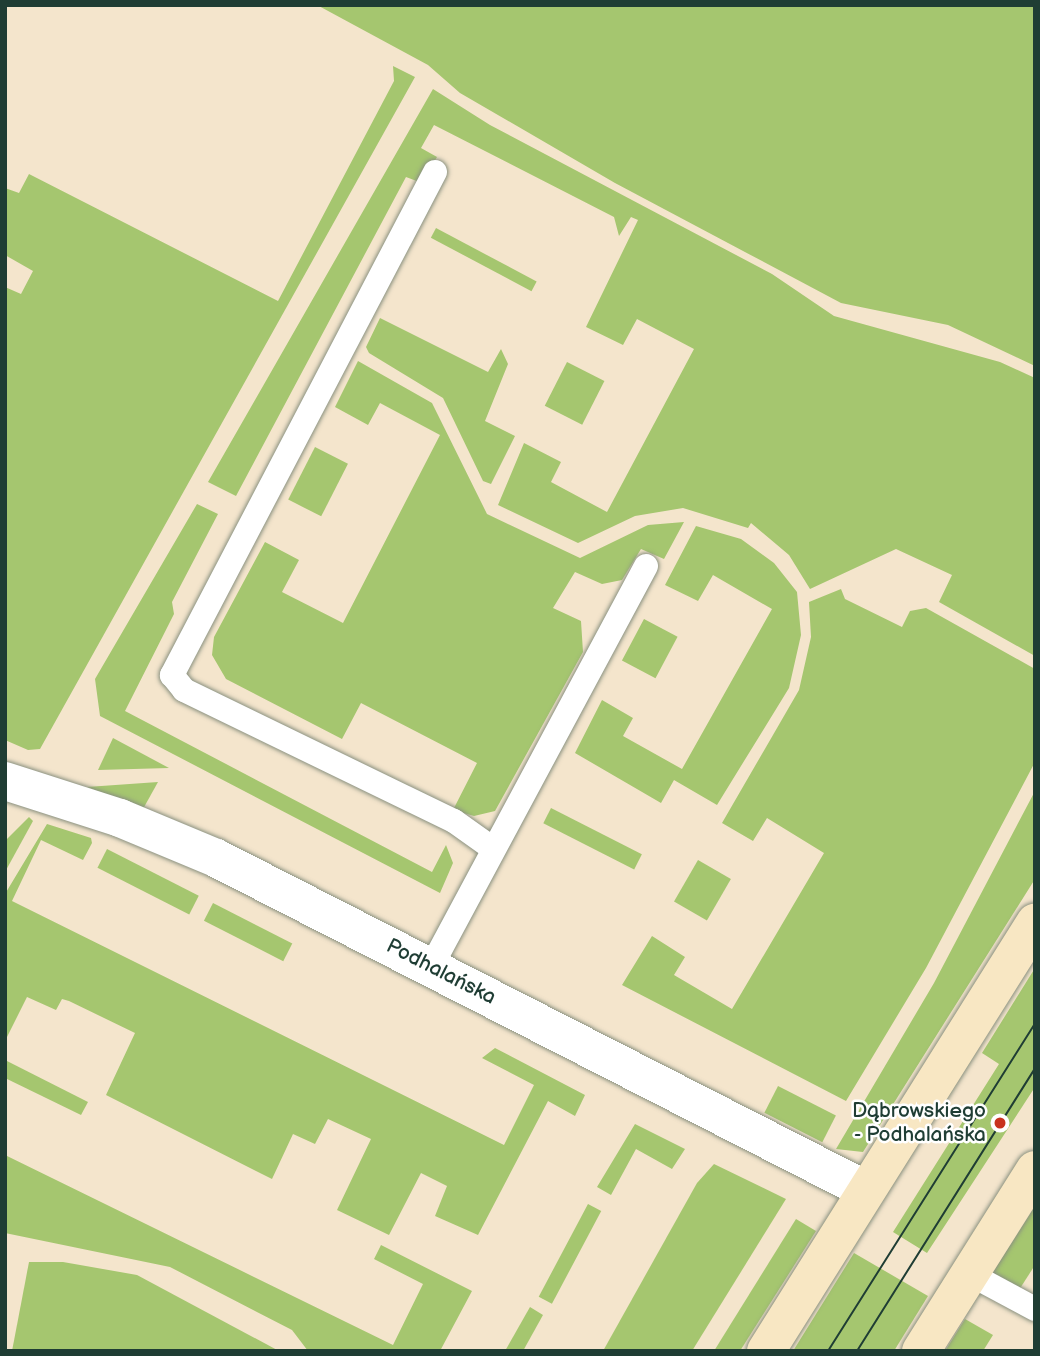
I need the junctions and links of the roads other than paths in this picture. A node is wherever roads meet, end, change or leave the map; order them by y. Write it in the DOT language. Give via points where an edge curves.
graph roads {
  1 [pos="435,172"];
  2 [pos="646,566"];
  3 [pos="8,787"];
  4 [pos="492,848"];
  5 [pos="1035,923"];
  6 [pos="431,967"];
  7 [pos="1035,1170"];
  8 [pos="866,1189"];
  9 [pos="970,1274"];
  10 [pos="1035,1309"];
  11 [pos="766,1351"];
  12 [pos="921,1351"];
  1 -- 4 [label="lane" via="172,675 184,690 454,821"];
  2 -- 4 [label="lane"];
  3 -- 6 [label="street, Podhalańska" via="120,818 216,858"];
  4 -- 6 [label="lane"];
  5 -- 8 [label="main road"];
  6 -- 8 [label="street, Podhalańska"];
  7 -- 9 [label="main road"];
  8 -- 11 [label="main road"];
  9 -- 10 [label="lane"];
  9 -- 12 [label="main road"];
}
